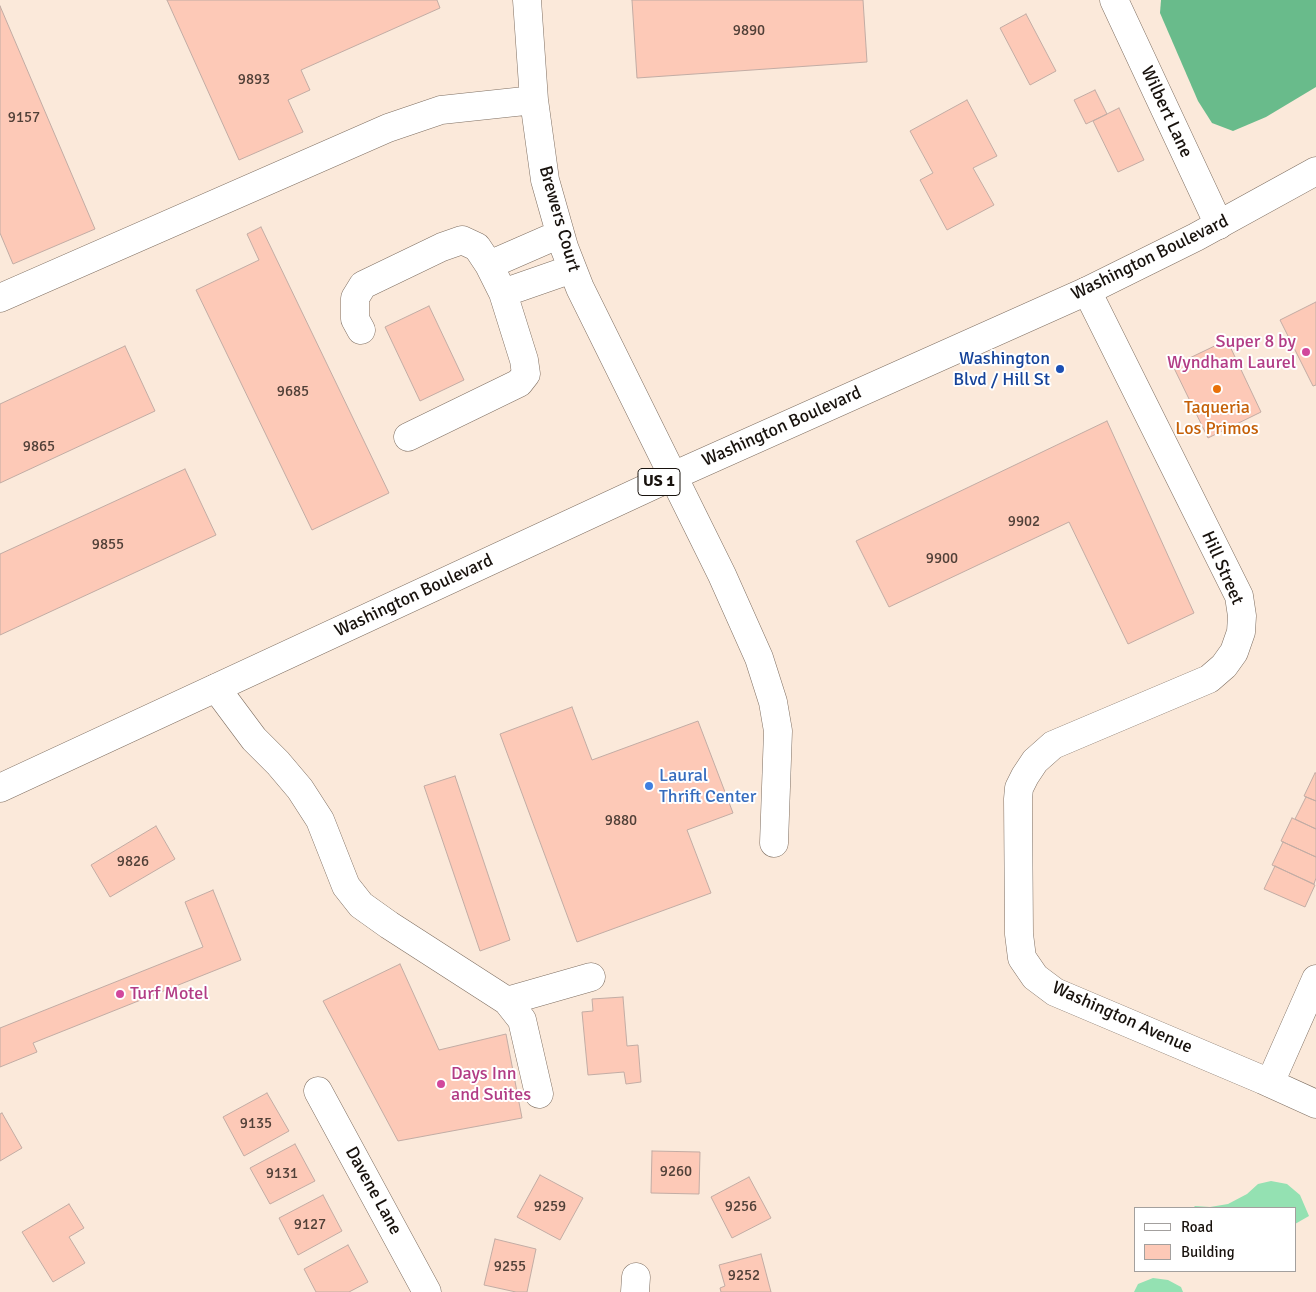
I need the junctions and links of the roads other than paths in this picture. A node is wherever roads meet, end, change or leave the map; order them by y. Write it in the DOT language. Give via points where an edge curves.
graph roads {
  1 [pos="526,0"];
  2 [pos="1114,0"];
  3 [pos="534,100"];
  4 [pos="1316,171"];
  5 [pos="1218,225"];
  6 [pos="560,234"];
  7 [pos="489,265"];
  8 [pos="572,269"];
  9 [pos="1087,291"];
  10 [pos="503,293"];
  11 [pos="0,298"];
  12 [pos="361,330"];
  13 [pos="408,437"];
  14 [pos="673,476"];
  15 [pos="216,688"];
  16 [pos="1025,776"];
  17 [pos="0,788"];
  18 [pos="774,844"];
  19 [pos="591,977"];
  20 [pos="1316,980"];
  21 [pos="506,1001"];
  22 [pos="1270,1083"];
  23 [pos="318,1091"];
  24 [pos="539,1094"];
  25 [pos="1316,1104"];
  26 [pos="427,1292"];
  1 -- 3 [label="street, Brewers Court"];
  2 -- 5 [label="street, Wilbert Lane"];
  3 -- 6 [label="street, Brewers Court" via="545,180"];
  3 -- 11 [label="street" via="441,110 388,128"];
  4 -- 5 [label="street, Washington Boulevard / US 1"];
  5 -- 9 [label="street, Washington Boulevard / US 1"];
  6 -- 7 [label="street"];
  6 -- 8 [label="street, Brewers Court"];
  7 -- 10 [label="street"];
  7 -- 12 [label="street" via="477,247 462,240 363,285 355,298 355,318"];
  8 -- 10 [label="street"];
  8 -- 14 [label="street, Brewers Court"];
  9 -- 14 [label="street, Washington Boulevard / US 1"];
  9 -- 16 [label="street, Hill Street" via="1239,596 1241,632 1234,652 1209,679 1054,745 1035,761"];
  10 -- 13 [label="street" via="526,374 519,383"];
  14 -- 15 [label="street, Washington Boulevard / US 1"];
  14 -- 18 [label="street, Brewers Court" via="759,658 773,702 778,731"];
  15 -- 17 [label="street, Washington Boulevard / US 1"];
  15 -- 21 [label="street" via="254,739 305,797 320,820 346,886 361,905"];
  16 -- 22 [label="street, Washington Avenue" via="1018,799 1018,934 1022,958 1035,977 1055,992"];
  19 -- 21 [label="street"];
  20 -- 22 [label="street"];
  21 -- 24 [label="street" via="522,1020"];
  22 -- 25 [label="street, Washington Avenue"];
  23 -- 26 [label="street, Davene Lane"];
}
